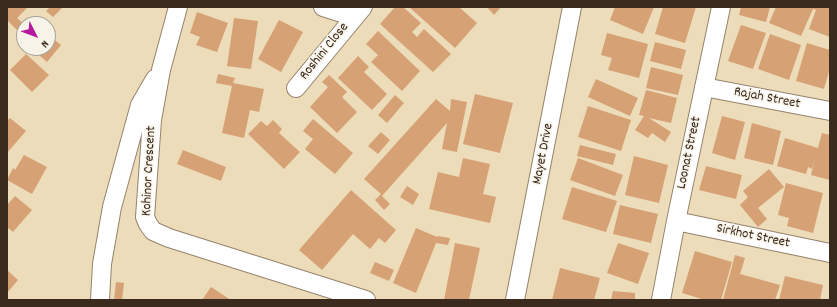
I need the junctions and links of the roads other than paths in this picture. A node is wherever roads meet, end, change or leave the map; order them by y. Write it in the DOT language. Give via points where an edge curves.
graph roads {
  1 [pos="178,7"];
  2 [pos="323,7"];
  3 [pos="572,7"];
  4 [pos="721,7"];
  5 [pos="358,12"];
  6 [pos="161,70"];
  7 [pos="704,87"];
  8 [pos="296,88"];
  9 [pos="830,112"];
  10 [pos="676,221"];
  11 [pos="830,253"];
  12 [pos="100,300"];
  13 [pos="366,300"];
  14 [pos="516,300"];
  15 [pos="660,300"];
  1 -- 6 [label="street, Kohinor Crescent"];
  2 -- 5 [label="street, Roshini Close"];
  3 -- 14 [label="street, Mayet Drive"];
  4 -- 7 [label="street, Loonat Street"];
  5 -- 8 [label="street, Roshini Close"];
  6 -- 12 [label="street" via="140,105 126,151 102,264"];
  6 -- 13 [label="street, Kohinor Crescent" via="152,120 145,217 153,231"];
  7 -- 9 [label="street, Rajah Street"];
  7 -- 10 [label="street, Loonat Street"];
  10 -- 11 [label="street, Sirkhot Street"];
  10 -- 15 [label="street, Loonat Street"];
}
